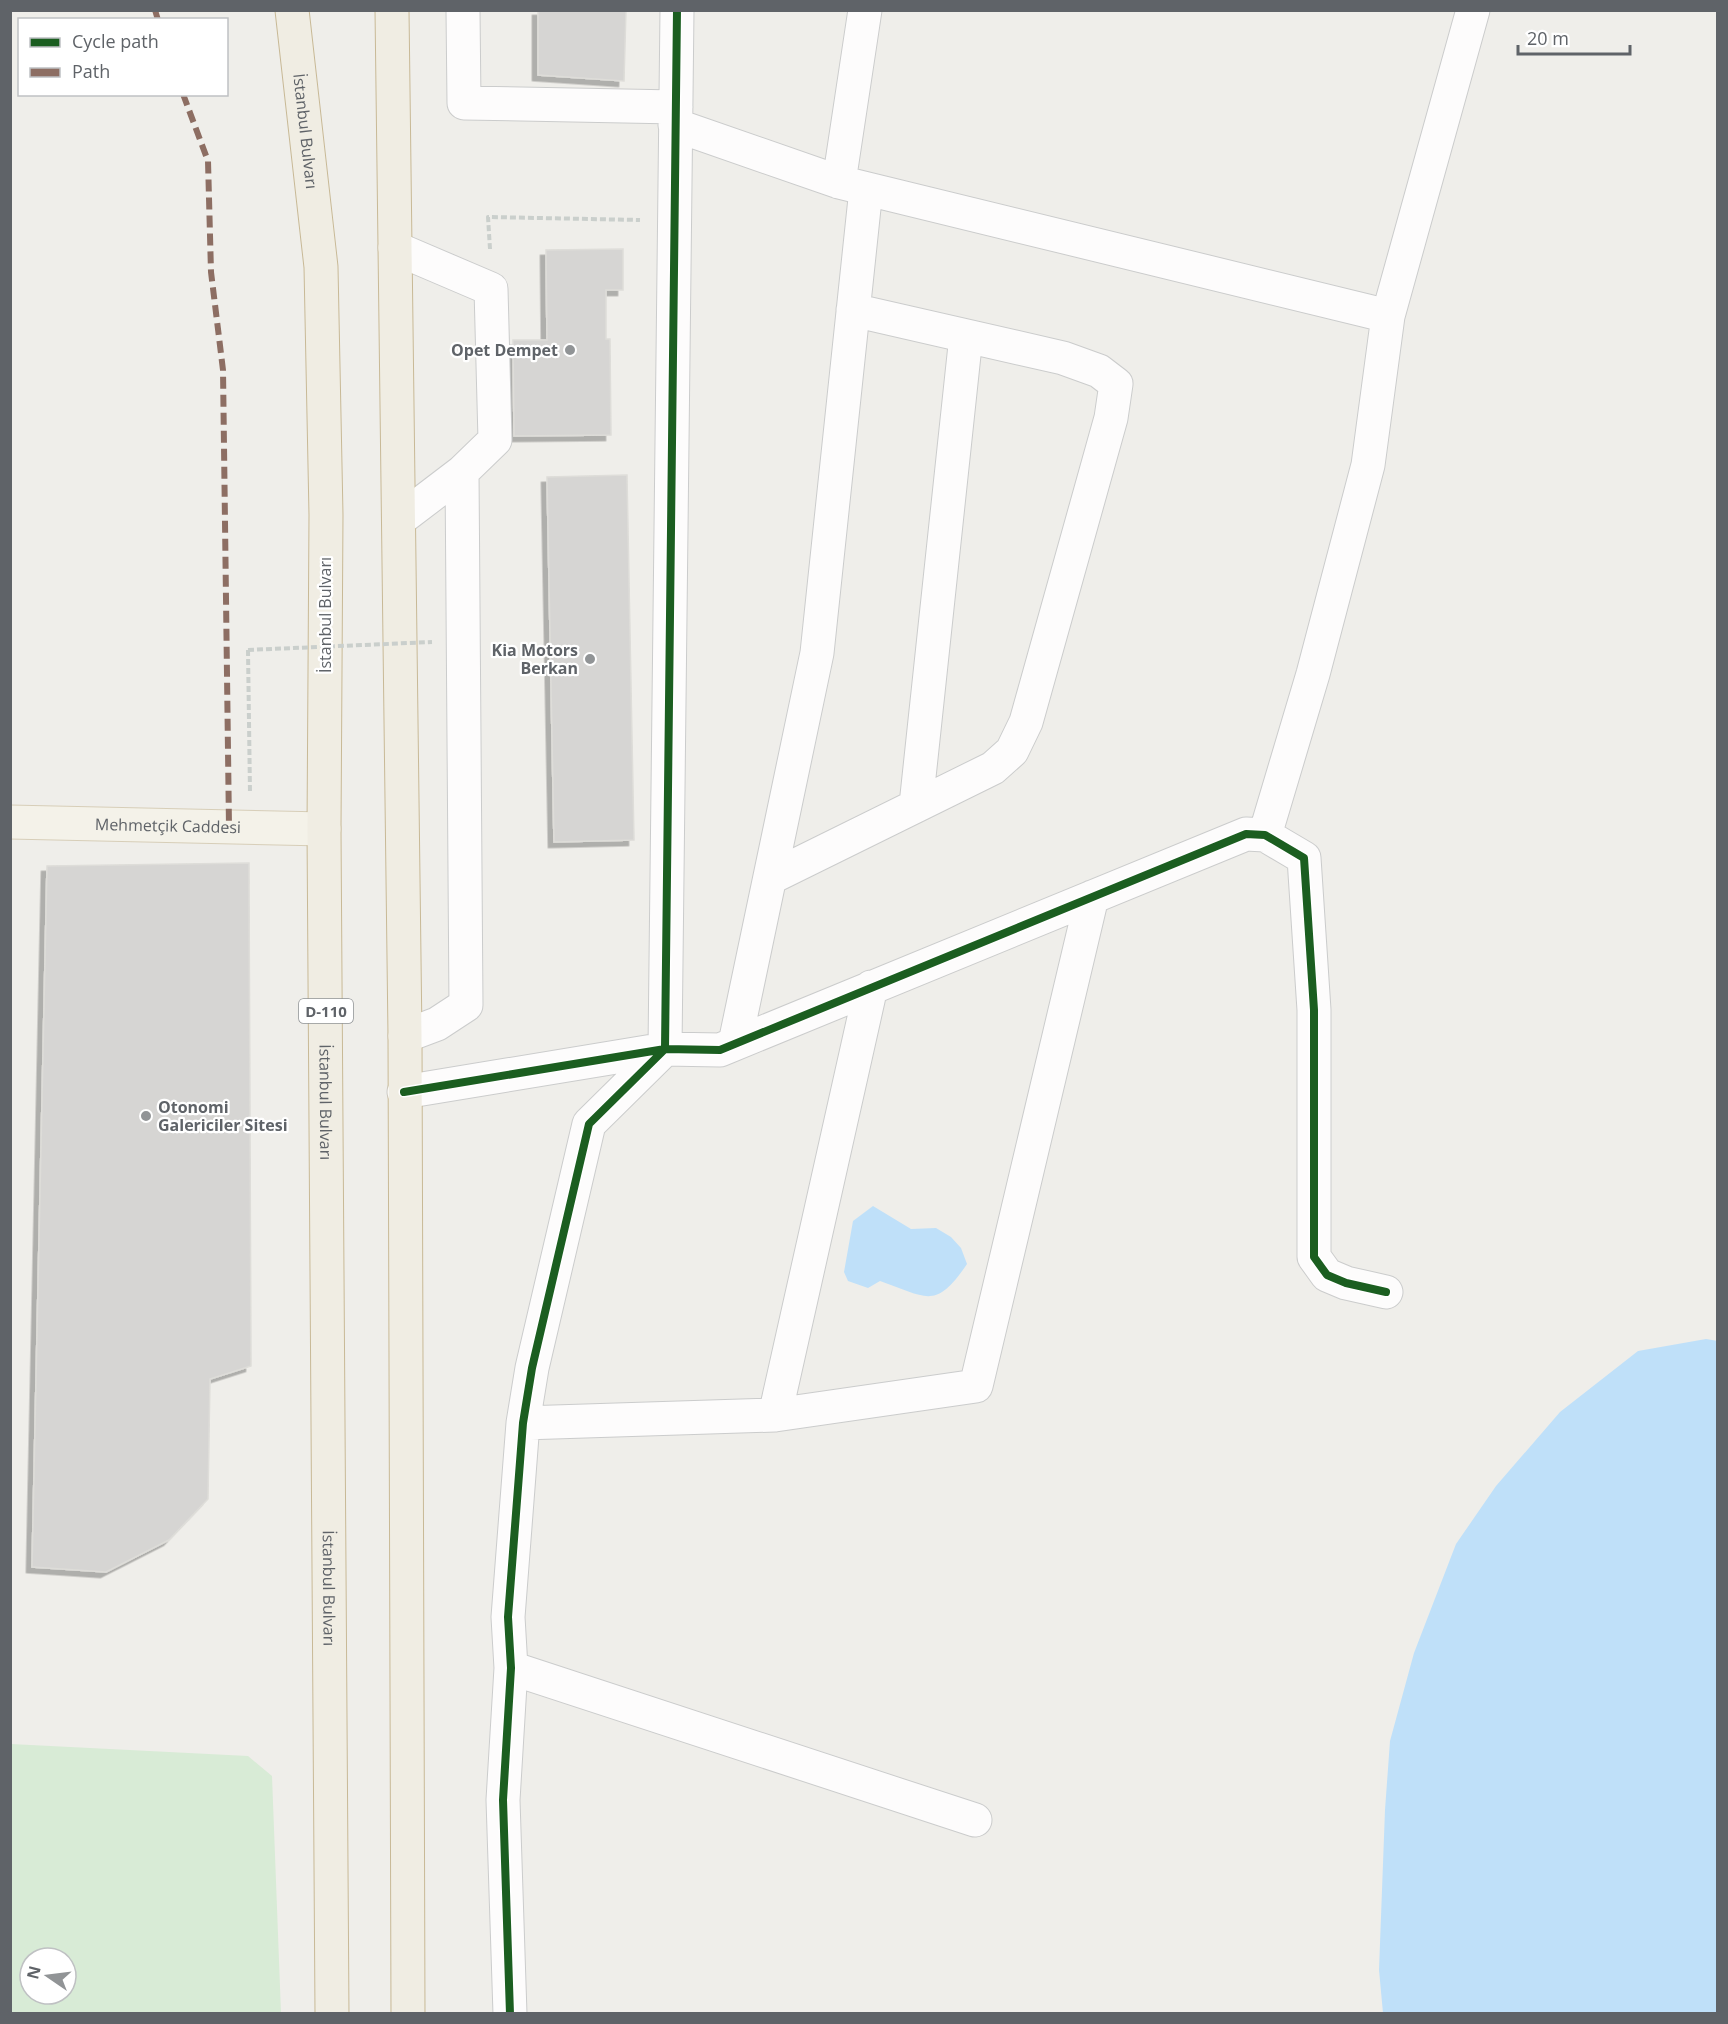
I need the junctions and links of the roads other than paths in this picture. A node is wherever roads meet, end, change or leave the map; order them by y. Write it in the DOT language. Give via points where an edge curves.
graph roads {
  1 [pos="292,10"];
  2 [pos="392,10"];
  3 [pos="463,10"];
  4 [pos="677,10"];
  5 [pos="865,10"];
  6 [pos="1473,10"];
  7 [pos="675,116"];
  8 [pos="853,185"];
  9 [pos="395,248"];
  10 [pos="853,310"];
  11 [pos="1388,316"];
  12 [pos="966,336"];
  13 [pos="462,472"];
  14 [pos="399,520"];
  15 [pos="916,805"];
  16 [pos="10,822"];
  17 [pos="324,829"];
  18 [pos="1265,835"];
  19 [pos="770,878"];
  20 [pos="1092,897"];
  21 [pos="871,987"];
  22 [pos="405,1036"];
  23 [pos="735,1043"];
  24 [pos="665,1049"];
  25 [pos="404,1092"];
  26 [pos="1386,1292"];
  27 [pos="775,1415"];
  28 [pos="524,1423"];
  29 [pos="511,1668"];
  30 [pos="975,1820"];
  31 [pos="332,2013"];
  32 [pos="408,2013"];
  33 [pos="510,2013"];
  1 -- 17 [label="highway, İstanbul Bulvarı / D-110" via="321,267 326,515"];
  2 -- 9 [label="highway"];
  3 -- 7 [label="street" via="464,103"];
  4 -- 7 [label="street"];
  5 -- 8 [label="street"];
  6 -- 11 [label="street"];
  7 -- 8 [label="street"];
  7 -- 24 [label="street"];
  8 -- 10 [label="street"];
  8 -- 11 [label="street"];
  9 -- 13 [label="street" via="491,289 495,440"];
  9 -- 14 [label="highway"];
  10 -- 12 [label="street"];
  10 -- 19 [label="street" via="817,653"];
  11 -- 18 [label="street" via="1368,465 1313,674"];
  12 -- 15 [label="street"];
  12 -- 15 [label="street" via="1063,358 1099,371 1116,384 1111,418 1026,722 1012,751 993,768"];
  13 -- 14 [label="street"];
  13 -- 22 [label="street" via="466,1005 437,1024"];
  14 -- 22 [label="highway"];
  15 -- 19 [label="street"];
  16 -- 17 [label="main road, Mehmetçik Caddesi"];
  17 -- 31 [label="highway, İstanbul Bulvarı / D-110"];
  18 -- 20 [label="street" via="1246,834"];
  18 -- 26 [label="street" via="1304,858 1314,1010 1314,1257 1327,1275"];
  19 -- 23 [label="street"];
  20 -- 21 [label="street"];
  20 -- 27 [label="street" via="976,1386"];
  21 -- 23 [label="street"];
  21 -- 27 [label="street"];
  22 -- 25 [label="highway"];
  23 -- 24 [label="street" via="720,1050"];
  24 -- 25 [label="street"];
  24 -- 28 [label="street" via="589,1124 532,1368"];
  25 -- 32 [label="highway"];
  27 -- 28 [label="street"];
  28 -- 29 [label="street" via="508,1617"];
  29 -- 30 [label="street"];
  29 -- 33 [label="street" via="502,1800"];
}
